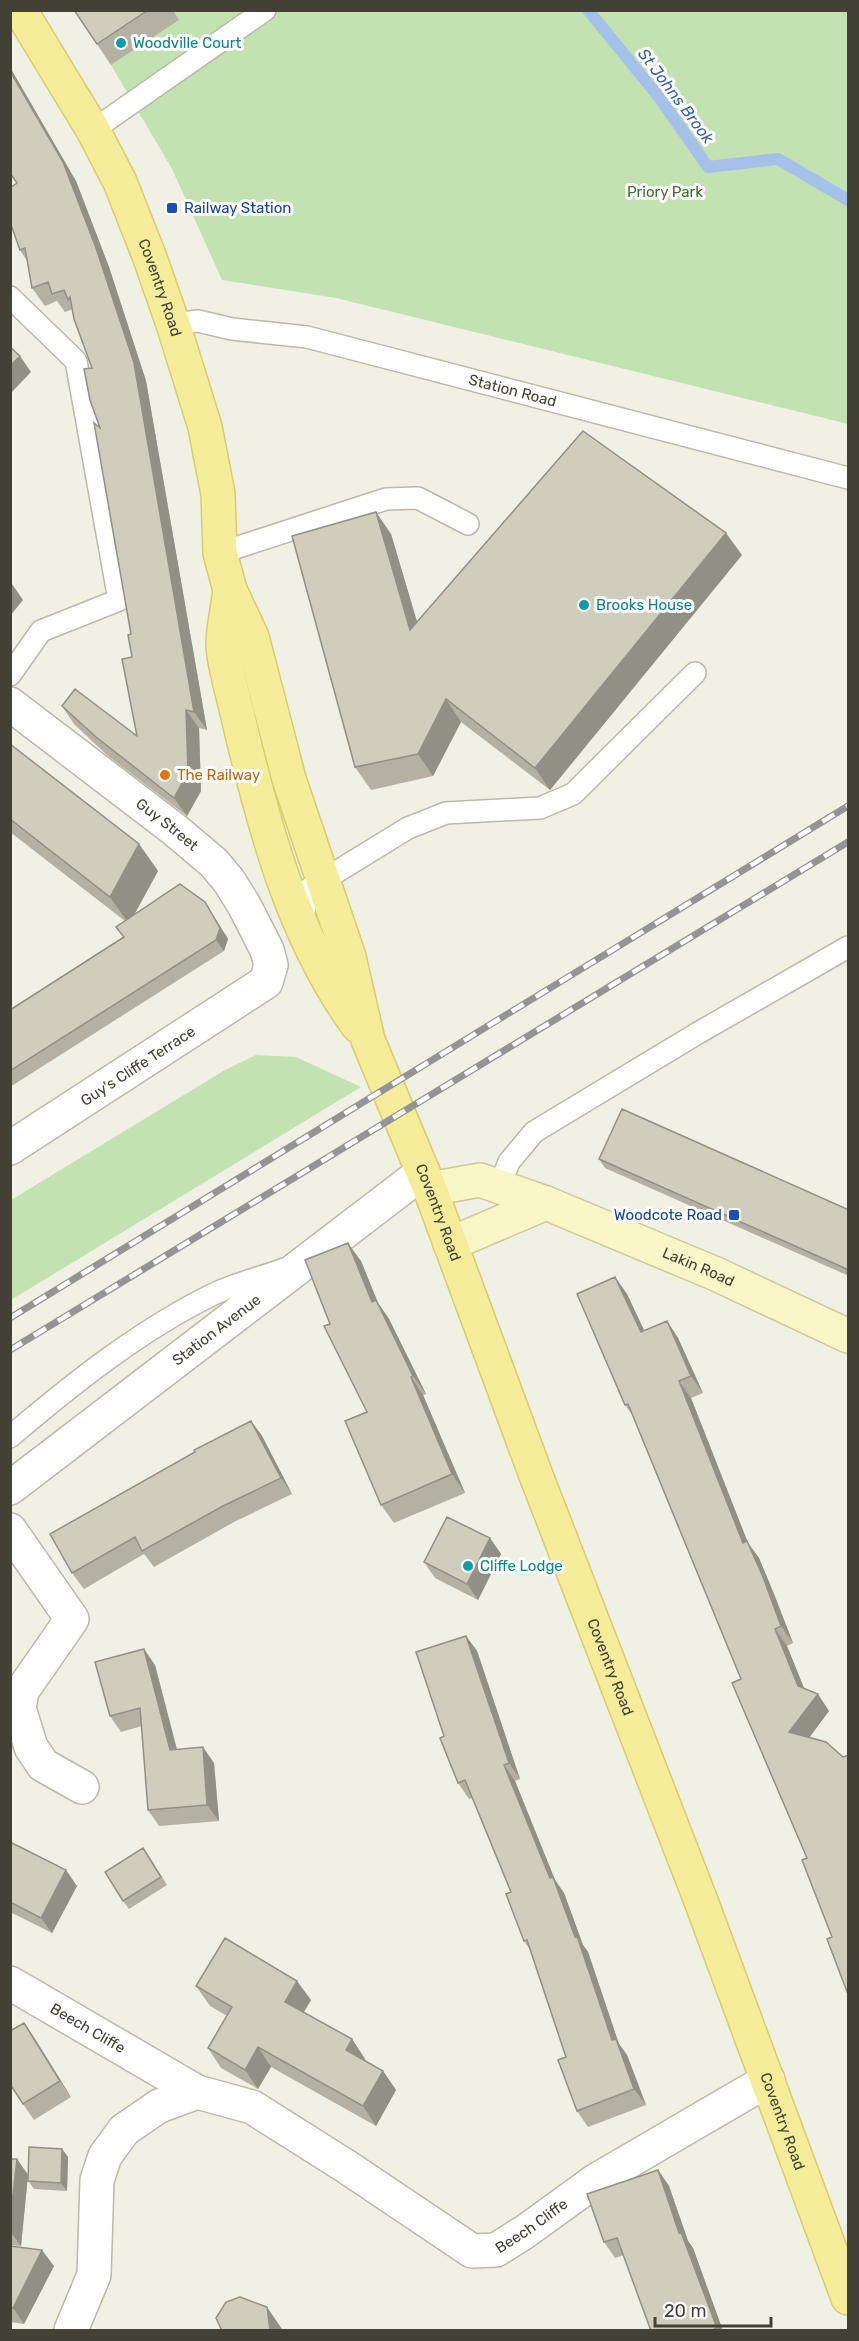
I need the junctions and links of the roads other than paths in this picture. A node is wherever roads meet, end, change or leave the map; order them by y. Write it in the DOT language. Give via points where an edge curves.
graph roads {
  1 [pos="20,10"];
  2 [pos="265,10"];
  3 [pos="93,130"];
  4 [pos="10,297"];
  5 [pos="174,324"];
  6 [pos="849,478"];
  7 [pos="468,524"];
  8 [pos="220,553"];
  9 [pos="230,590"];
  10 [pos="695,673"];
  11 [pos="10,675"];
  12 [pos="10,704"];
  13 [pos="324,880"];
  14 [pos="302,926"];
  15 [pos="849,947"];
  16 [pos="266,982"];
  17 [pos="368,1040"];
  18 [pos="10,1148"];
  19 [pos="426,1181"];
  20 [pos="499,1187"];
  21 [pos="546,1203"];
  22 [pos="450,1244"];
  23 [pos="307,1261"];
  24 [pos="849,1336"];
  25 [pos="10,1437"];
  26 [pos="10,1488"];
  27 [pos="10,1530"];
  28 [pos="82,1787"];
  29 [pos="10,1983"];
  30 [pos="768,2080"];
  31 [pos="197,2092"];
  32 [pos="849,2298"];
  33 [pos="71,2331"];
  1 -- 3 [label="main road, Coventry Road"];
  2 -- 3 [label="lane"];
  3 -- 5 [label="main road, Coventry Road" via="120,182"];
  4 -- 11 [label="lane" via="76,361 119,600 40,631"];
  5 -- 6 [label="lane, Station Road" via="198,321 307,337"];
  5 -- 8 [label="main road, Coventry Road" via="205,427 218,494"];
  7 -- 8 [label="lane" via="418,498 386,499"];
  8 -- 9 [label="main road, Coventry Road"];
  9 -- 13 [label="main road, Coventry Road" via="252,637 289,778"];
  9 -- 14 [label="main road, Coventry Road" via="223,646 274,855"];
  10 -- 13 [label="lane" via="573,794 540,808 446,813 408,828"];
  12 -- 16 [label="street, Guy Street" via="214,862 262,939 271,965"];
  13 -- 14 [label="lane" via="307,890"];
  13 -- 17 [label="main road, Coventry Road" via="349,957"];
  14 -- 17 [label="main road, Coventry Road" via="336,997"];
  15 -- 20 [label="lane" via="534,1132 509,1162"];
  16 -- 18 [label="street, Guy's Cliffe Terrace"];
  17 -- 19 [label="main road, Coventry Road"];
  19 -- 20 [label="street, Lakin Road" via="480,1180"];
  19 -- 22 [label="main road, Coventry Road"];
  19 -- 23 [label="street, Station Avenue"];
  20 -- 21 [label="street, Lakin Road"];
  21 -- 22 [label="street"];
  21 -- 24 [label="street, Lakin Road" via="716,1274"];
  22 -- 30 [label="main road, Coventry Road"];
  23 -- 25 [label="lane" via="219,1292 163,1322"];
  23 -- 26 [label="street, Station Avenue"];
  27 -- 28 [label="street" via="72,1619 22,1691 19,1708 23,1727 30,1747 44,1765"];
  29 -- 31 [label="street, Beech Cliffe"];
  30 -- 31 [label="street, Beech Cliffe" via="595,2181 496,2250 472,2251 252,2107"];
  30 -- 32 [label="main road, Coventry Road"];
  31 -- 33 [label="street" via="159,2106 124,2130 105,2156 97,2180 94,2275"];
}
